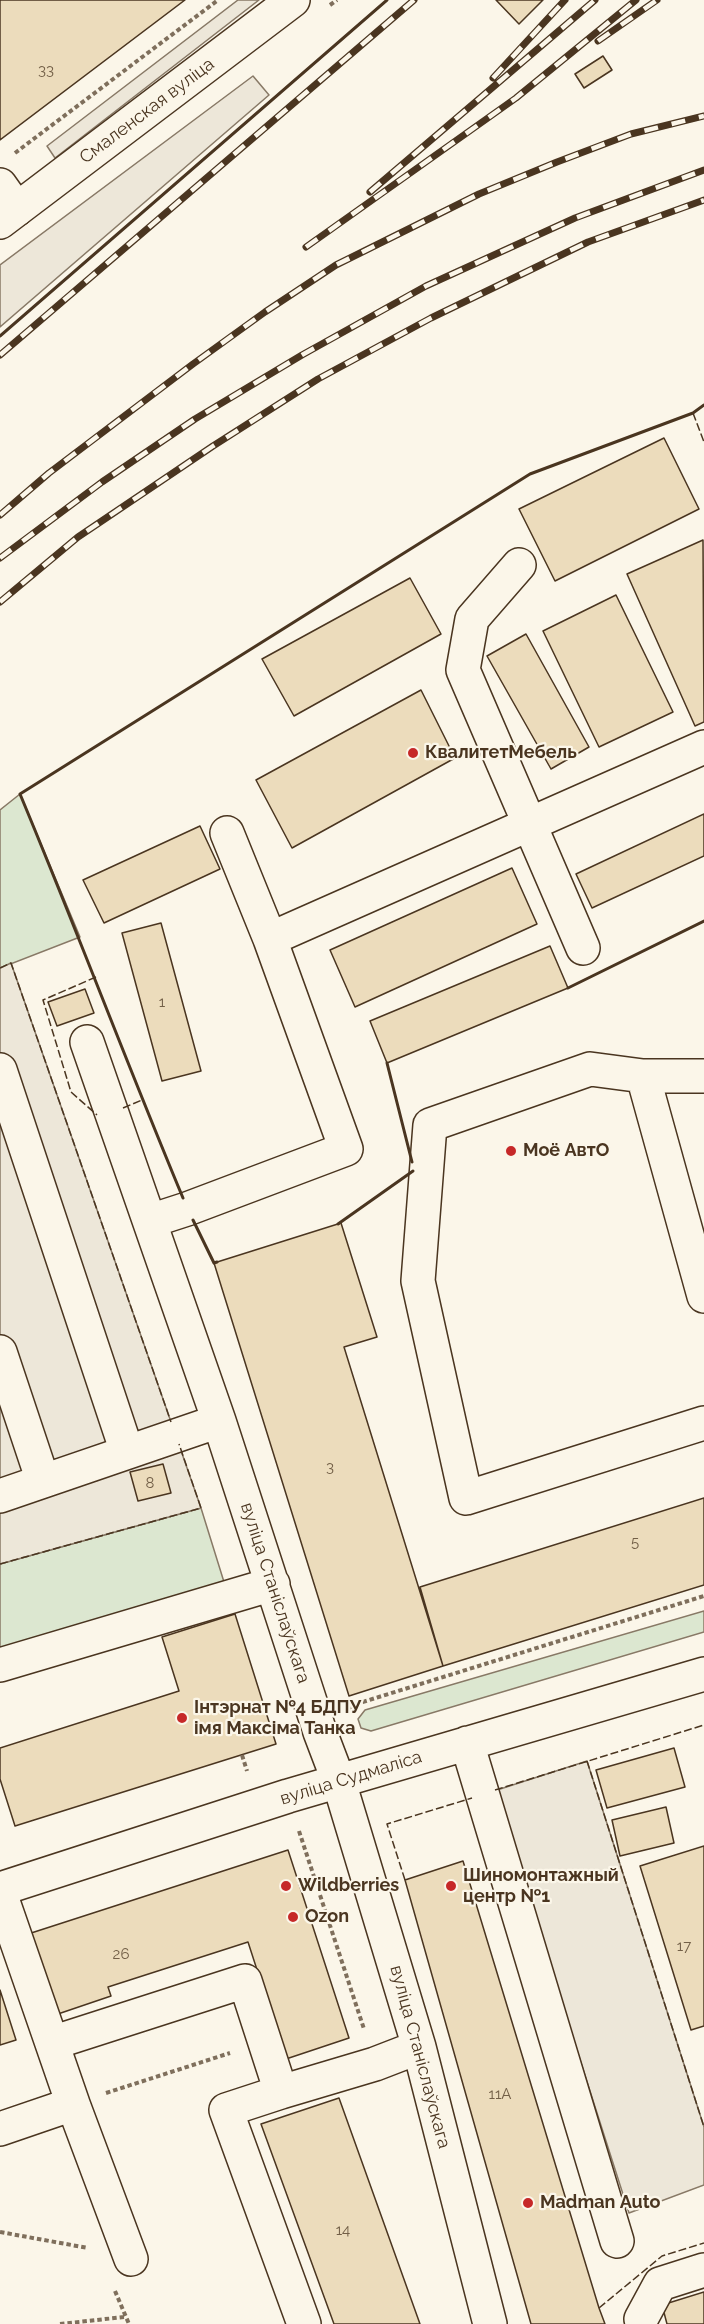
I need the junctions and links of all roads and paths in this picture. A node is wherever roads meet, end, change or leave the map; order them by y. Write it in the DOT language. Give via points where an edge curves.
graph roads {
  1 [pos="218,0"];
  2 [pos="293,0"];
  3 [pos="6,193"];
  4 [pos="519,565"];
  5 [pos="704,747"];
  6 [pos="531,824"];
  7 [pos="227,833"];
  8 [pos="270,939"];
  9 [pos="583,948"];
  10 [pos="87,1042"];
  11 [pos="0,1070"];
  12 [pos="643,1076"];
  13 [pos="704,1076"];
  14 [pos="150,1221"];
  15 [pos="704,1296"];
  16 [pos="0,1352"];
  17 [pos="219,1421"];
  18 [pos="704,1423"];
  19 [pos="127,1452"];
  20 [pos="43,1481"];
  21 [pos="0,1496"];
  22 [pos="273,1584"];
  23 [pos="704,1596"];
  24 [pos="0,1665"];
  25 [pos="704,1674"];
  26 [pos="350,1715"];
  27 [pos="467,1743"];
  28 [pos="242,1755"];
  29 [pos="247,1772"];
  30 [pos="339,1782"];
  31 [pos="299,1829"];
  32 [pos="0,1891"];
  33 [pos="265,2042"];
  34 [pos="52,2043"];
  35 [pos="419,2047"];
  36 [pos="375,2064"];
  37 [pos="281,2092"];
  38 [pos="73,2104"];
  39 [pos="0,2129"];
  40 [pos="0,2232"];
  41 [pos="617,2241"];
  42 [pos="89,2248"];
  43 [pos="704,2270"];
  44 [pos="122,2271"];
  45 [pos="124,2317"];
  46 [pos="636,2322"];
  47 [pos="60,2324"];
  48 [pos="129,2324"];
  49 [pos="304,2324"];
  50 [pos="490,2324"];
  1 -- 3 [label="path"];
  2 -- 3 [label="street, Смаленская вуліца"];
  4 -- 6 [label="street" via="472,619 463,670"];
  5 -- 6 [label="street"];
  6 -- 8 [label="street"];
  6 -- 9 [label="street"];
  7 -- 8 [label="street"];
  8 -- 14 [label="street" via="346,1149"];
  10 -- 14 [label="street, вуліца Станіслаўскага"];
  11 -- 19 [label="street"];
  12 -- 13 [label="street"];
  12 -- 15 [label="street"];
  12 -- 18 [label="street" via="590,1069 430,1125 418,1281 466,1498"];
  14 -- 17 [label="street, вуліца Станіслаўскага"];
  16 -- 20 [label="street"];
  17 -- 19 [label="street"];
  17 -- 22 [label="street, вуліца Станіслаўскага"];
  19 -- 20 [label="street"];
  20 -- 21 [label="street"];
  22 -- 24 [label="street"];
  22 -- 30 [label="street, вуліца Станіслаўскага"];
  23 -- 26 [label="path" via="353,1705"];
  25 -- 27 [label="street, вуліца Судмаліса"];
  27 -- 30 [label="street, вуліца Судмаліса"];
  27 -- 41 [label="street"];
  28 -- 29 [label="path"];
  30 -- 32 [label="street, вуліца Судмаліса"];
  30 -- 35 [label="street, вуліца Станіслаўскага"];
  31 -- 36 [label="path"];
  32 -- 34 [label="street"];
  33 -- 34 [label="street" via="245,1981"];
  33 -- 37 [label="street"];
  33 -- 38 [label="path"];
  34 -- 38 [label="street"];
  35 -- 36 [label="street"];
  35 -- 50 [label="street, вуліца Станіслаўскага"];
  36 -- 37 [label="street"];
  37 -- 49 [label="street" via="226,2110"];
  38 -- 39 [label="street"];
  38 -- 44 [label="street"];
  40 -- 42 [label="path"];
  43 -- 46 [label="street" via="660,2284"];
  44 -- 45 [label="path"];
  45 -- 47 [label="path"];
  45 -- 48 [label="path"];
}
